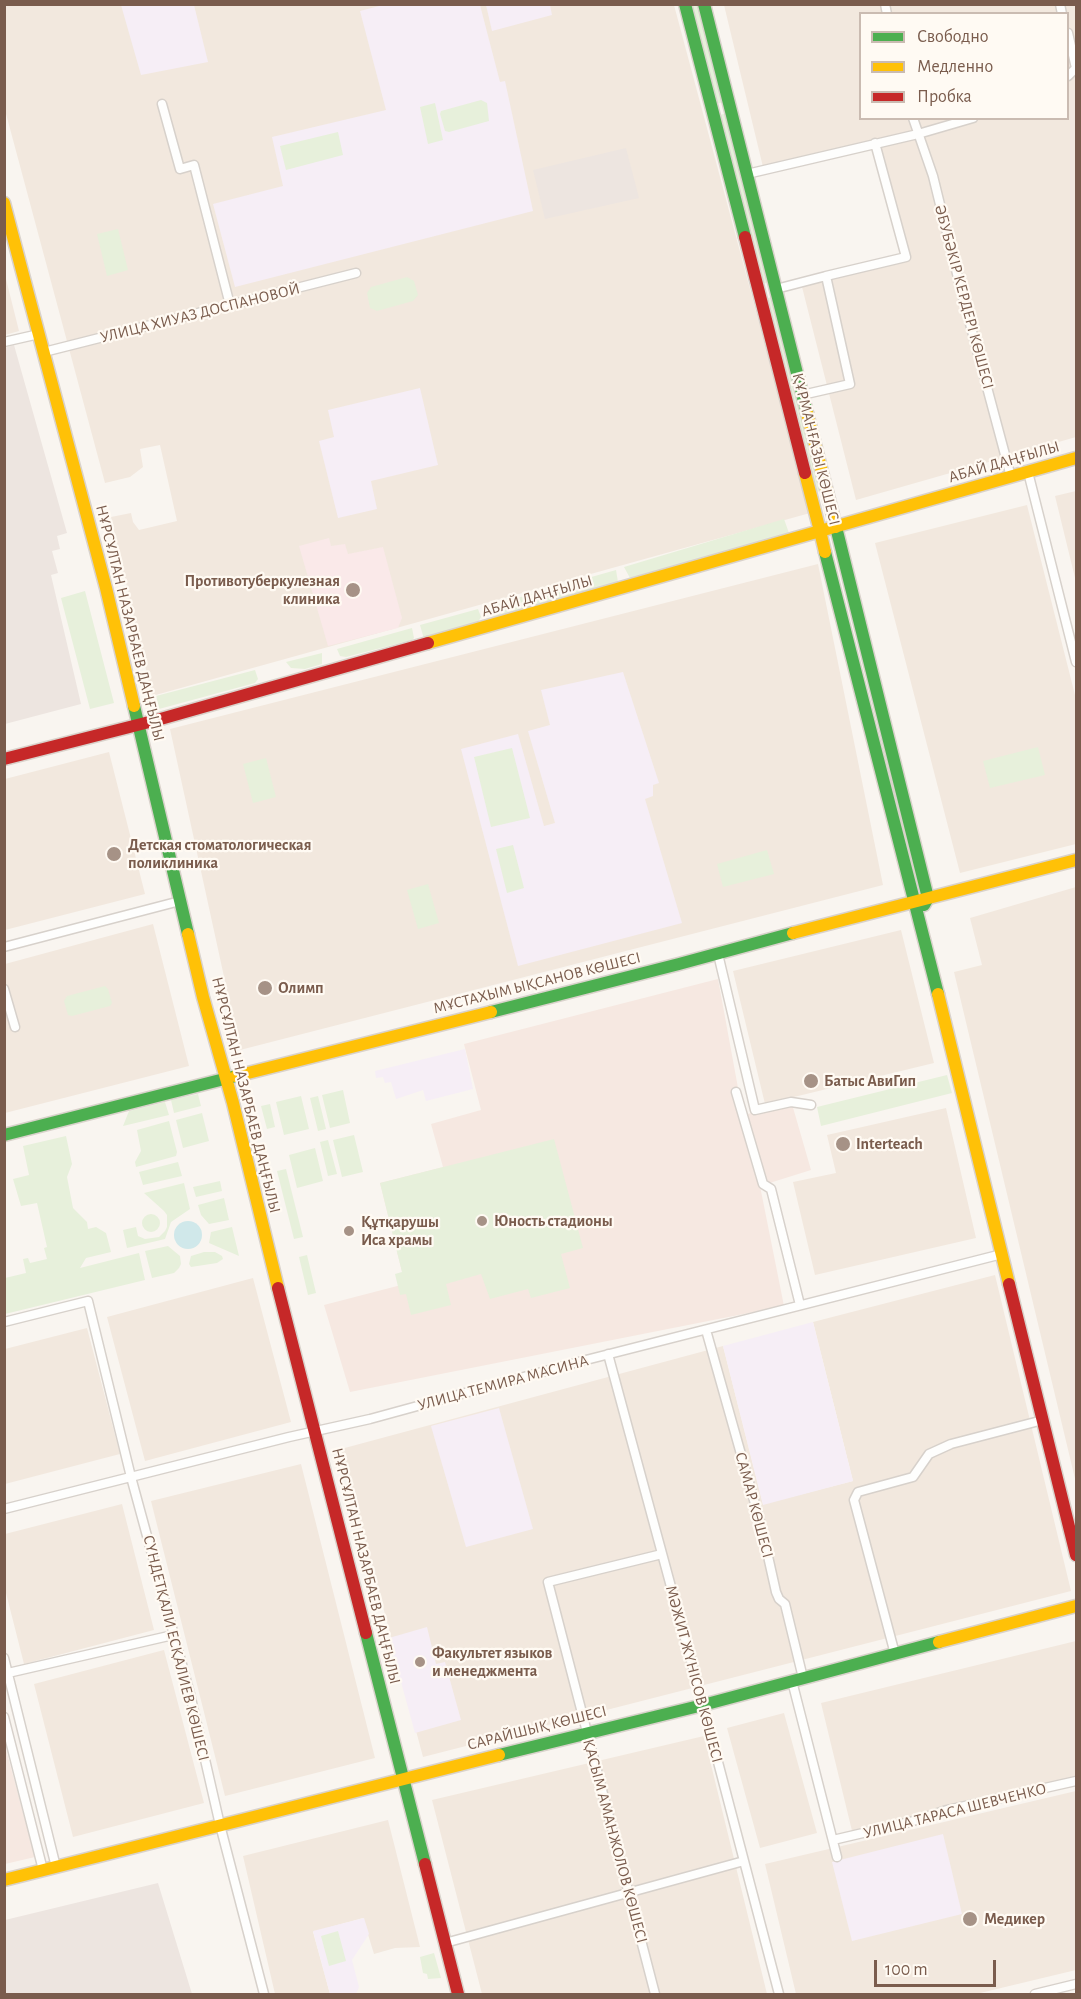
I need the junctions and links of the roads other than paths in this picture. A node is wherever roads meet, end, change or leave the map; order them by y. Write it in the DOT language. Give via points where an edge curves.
graph roads {
  1 [pos="685,4"];
  2 [pos="704,4"];
  3 [pos="1069,37"];
  4 [pos="1077,68"];
  5 [pos="162,104"];
  6 [pos="730,106"];
  7 [pos="712,111"];
  8 [pos="914,120"];
  9 [pos="966,120"];
  10 [pos="918,134"];
  11 [pos="875,143"];
  12 [pos="747,174"];
  13 [pos="4,203"];
  14 [pos="356,273"];
  15 [pos="825,276"];
  16 [pos="776,289"];
  17 [pos="759,293"];
  18 [pos="230,305"];
  19 [pos="39,334"];
  20 [pos="4,342"];
  21 [pos="44,352"];
  22 [pos="802,395"];
  23 [pos="1077,458"];
  24 [pos="1028,472"];
  25 [pos="1011,477"];
  26 [pos="836,527"];
  27 [pos="820,531"];
  28 [pos="1077,662"];
  29 [pos="138,725"];
  30 [pos="4,759"];
  31 [pos="1077,860"];
  32 [pos="928,898"];
  33 [pos="180,901"];
  34 [pos="914,901"];
  35 [pos="919,917"];
  36 [pos="4,947"];
  37 [pos="718,954"];
  38 [pos="4,989"];
  39 [pos="15,1027"];
  40 [pos="226,1079"];
  41 [pos="736,1092"];
  42 [pos="810,1105"];
  43 [pos="4,1135"];
  44 [pos="1002,1254"];
  45 [pos="800,1305"];
  46 [pos="4,1322"];
  47 [pos="706,1330"];
  48 [pos="608,1354"];
  49 [pos="1043,1420"];
  50 [pos="314,1432"];
  51 [pos="131,1476"];
  52 [pos="4,1509"];
  53 [pos="662,1554"];
  54 [pos="1077,1555"];
  55 [pos="1077,1606"];
  56 [pos="173,1635"];
  57 [pos="896,1654"];
  58 [pos="4,1658"];
  59 [pos="8,1673"];
  60 [pos="798,1680"];
  61 [pos="703,1705"];
  62 [pos="4,1717"];
  63 [pos="587,1733"];
  64 [pos="403,1778"];
  65 [pos="1077,1781"];
  66 [pos="220,1825"];
  67 [pos="833,1840"];
  68 [pos="837,1857"];
  69 [pos="744,1861"];
  70 [pos="56,1867"];
  71 [pos="43,1870"];
  72 [pos="4,1880"];
  73 [pos="628,1894"];
  74 [pos="444,1943"];
  75 [pos="1077,1984"];
  76 [pos="264,1995"];
  77 [pos="458,1995"];
  78 [pos="655,1995"];
  79 [pos="779,1995"];
  80 [pos="1035,1995"];
  1 -- 7 [label="main road, ҚҰРМАНҒАЗЫ КӨШЕСІ"];
  2 -- 6 [label="main road, ҚҰРМАНҒАЗЫ КӨШЕСІ"];
  3 -- 4 [label="street"];
  5 -- 18 [label="street" via="180,169 194,165"];
  6 -- 7 [label="main road"];
  6 -- 12 [label="main road, ҚҰРМАНҒАЗЫ КӨШЕСІ"];
  7 -- 17 [label="main road, ҚҰРМАНҒАЗЫ КӨШЕСІ"];
  8 -- 10 [label="street, ӘБУБӘКІР КЕРДЕРІ КӨШЕСІ"];
  9 -- 10 [label="street"];
  10 -- 11 [label="street"];
  10 -- 25 [label="street, ӘБУБӘКІР КЕРДЕРІ КӨШЕСІ" via="933,176"];
  11 -- 12 [label="street"];
  11 -- 15 [label="street" via="906,257"];
  12 -- 16 [label="main road, ҚҰРМАНҒАЗЫ КӨШЕСІ"];
  13 -- 19 [label="main road, НҰРСҰЛТАН НАЗАРБАЕВ ДАҢҒЫЛЫ"];
  14 -- 18 [label="street, УЛИЦА ХИУАЗ ДОСПАНОВОЙ"];
  15 -- 16 [label="street"];
  15 -- 22 [label="street" via="850,384"];
  16 -- 17 [label="main road"];
  16 -- 22 [label="main road, ҚҰРМАНҒАЗЫ КӨШЕСІ"];
  17 -- 27 [label="main road, ҚҰРМАНҒАЗЫ КӨШЕСІ"];
  18 -- 21 [label="street, УЛИЦА ХИУАЗ ДОСПАНОВОЙ"];
  19 -- 20 [label="street"];
  19 -- 21 [label="main road, НҰРСҰЛТАН НАЗАРБАЕВ ДАҢҒЫЛЫ"];
  21 -- 29 [label="main road, НҰРСҰЛТАН НАЗАРБАЕВ ДАҢҒЫЛЫ"];
  22 -- 26 [label="main road, ҚҰРМАНҒАЗЫ КӨШЕСІ"];
  23 -- 24 [label="main road, АБАЙ ДАҢҒЫЛЫ"];
  24 -- 25 [label="main road, АБАЙ ДАҢҒЫЛЫ"];
  24 -- 28 [label="street"];
  25 -- 26 [label="main road, АБАЙ ДАҢҒЫЛЫ"];
  26 -- 27 [label="main road, АБАЙ ДАҢҒЫЛЫ"];
  26 -- 32 [label="main road, ҚҰРМАНҒАЗЫ КӨШЕСІ"];
  27 -- 29 [label="main road, АБАЙ ДАҢҒЫЛЫ"];
  27 -- 34 [label="main road, ҚҰРМАНҒАЗЫ КӨШЕСІ"];
  29 -- 30 [label="main road, АБАЙ ДАҢҒЫЛЫ"];
  29 -- 33 [label="main road, НҰРСҰЛТАН НАЗАРБАЕВ ДАҢҒЫЛЫ"];
  31 -- 32 [label="main road, МҰСТАХЫМ ЫҚСАНОВ КӨШЕСІ"];
  32 -- 34 [label="main road, МҰСТАХЫМ ЫҚСАНОВ КӨШЕСІ"];
  32 -- 35 [label="main road"];
  33 -- 36 [label="street"];
  33 -- 40 [label="main road, НҰРСҰЛТАН НАЗАРБАЕВ ДАҢҒЫЛЫ"];
  34 -- 35 [label="main road, ҚҰРМАНҒАЗЫ КӨШЕСІ"];
  34 -- 37 [label="main road, МҰСТАХЫМ ЫҚСАНОВ КӨШЕСІ"];
  35 -- 44 [label="main road, ҚҰРМАНҒАЗЫ КӨШЕСІ"];
  37 -- 40 [label="main road, МҰСТАХЫМ ЫҚСАНОВ КӨШЕСІ"];
  37 -- 42 [label="street" via="754,1110 791,1102"];
  38 -- 39 [label="street"];
  40 -- 43 [label="main road, МҰСТАХЫМ ЫҚСАНОВ КӨШЕСІ"];
  40 -- 50 [label="main road, НҰРСҰЛТАН НАЗАРБАЕВ ДАҢҒЫЛЫ"];
  41 -- 45 [label="street" via="763,1184 771,1189"];
  44 -- 45 [label="street, УЛИЦА ТЕМИРА МАСИНА"];
  44 -- 49 [label="main road, ҚҰРМАНҒАЗЫ КӨШЕСІ"];
  45 -- 47 [label="street, УЛИЦА ТЕМИРА МАСИНА"];
  46 -- 51 [label="street, СҮНДЕТҚАЛИ ЕСҚАЛИЕВ КӨШЕСІ" via="88,1301"];
  47 -- 48 [label="street, УЛИЦА ТЕМИРА МАСИНА"];
  47 -- 60 [label="street, САМАР КӨШЕСІ" via="776,1592 785,1604"];
  48 -- 50 [label="street, УЛИЦА ТЕМИРА МАСИНА"];
  48 -- 53 [label="street, МӘЖИТ ЖҮНІСОВ КӨШЕСІ"];
  49 -- 54 [label="main road, ҚҰРМАНҒАЗЫ КӨШЕСІ"];
  49 -- 57 [label="street" via="951,1444 929,1454 913,1478 858,1492 854,1500"];
  50 -- 51 [label="street, УЛИЦА ТЕМИРА МАСИНА"];
  50 -- 64 [label="main road, НҰРСҰЛТАН НАЗАРБАЕВ ДАҢҒЫЛЫ"];
  51 -- 52 [label="street, УЛИЦА ТЕМИРА МАСИНА"];
  51 -- 56 [label="street, СҮНДЕТҚАЛИ ЕСҚАЛИЕВ КӨШЕСІ"];
  53 -- 61 [label="street, МӘЖИТ ЖҮНІСОВ КӨШЕСІ"];
  53 -- 63 [label="street, ҚАСЫМ АМАНЖОЛОВ КӨШЕСІ" via="548,1582"];
  55 -- 57 [label="main road, САРАЙШЫҚ КӨШЕСІ"];
  56 -- 59 [label="street"];
  56 -- 66 [label="street, СҮНДЕТҚАЛИ ЕСҚАЛИЕВ КӨШЕСІ"];
  57 -- 60 [label="main road, САРАЙШЫҚ КӨШЕСІ"];
  58 -- 59 [label="street"];
  59 -- 70 [label="street"];
  60 -- 61 [label="main road, САРАЙШЫҚ КӨШЕСІ"];
  60 -- 67 [label="street, САМАР КӨШЕСІ"];
  61 -- 63 [label="main road, САРАЙШЫҚ КӨШЕСІ"];
  61 -- 69 [label="street, МӘЖИТ ЖҮНІСОВ КӨШЕСІ"];
  62 -- 71 [label="street"];
  63 -- 64 [label="main road, САРАЙШЫҚ КӨШЕСІ"];
  63 -- 73 [label="street, ҚАСЫМ АМАНЖОЛОВ КӨШЕСІ"];
  64 -- 66 [label="main road, САРАЙШЫҚ КӨШЕСІ"];
  64 -- 74 [label="main road, НҰРСҰЛТАН НАЗАРБАЕВ ДАҢҒЫЛЫ"];
  65 -- 67 [label="street, УЛИЦА ТАРАСА ШЕВЧЕНКО"];
  66 -- 70 [label="main road, САРАЙШЫҚ КӨШЕСІ"];
  66 -- 76 [label="street, СҮНДЕТҚАЛИ ЕСҚАЛИЕВ КӨШЕСІ"];
  67 -- 68 [label="street, САМАР КӨШЕСІ"];
  69 -- 73 [label="street"];
  69 -- 79 [label="street, МӘЖИТ ЖҮНІСОВ КӨШЕСІ"];
  70 -- 71 [label="main road, САРАЙШЫҚ КӨШЕСІ"];
  71 -- 72 [label="main road, САРАЙШЫҚ КӨШЕСІ"];
  73 -- 74 [label="street"];
  73 -- 78 [label="street, ҚАСЫМ АМАНЖОЛОВ КӨШЕСІ"];
  74 -- 77 [label="main road, НҰРСҰЛТАН НАЗАРБАЕВ ДАҢҒЫЛЫ"];
  75 -- 80 [label="street"];
}
